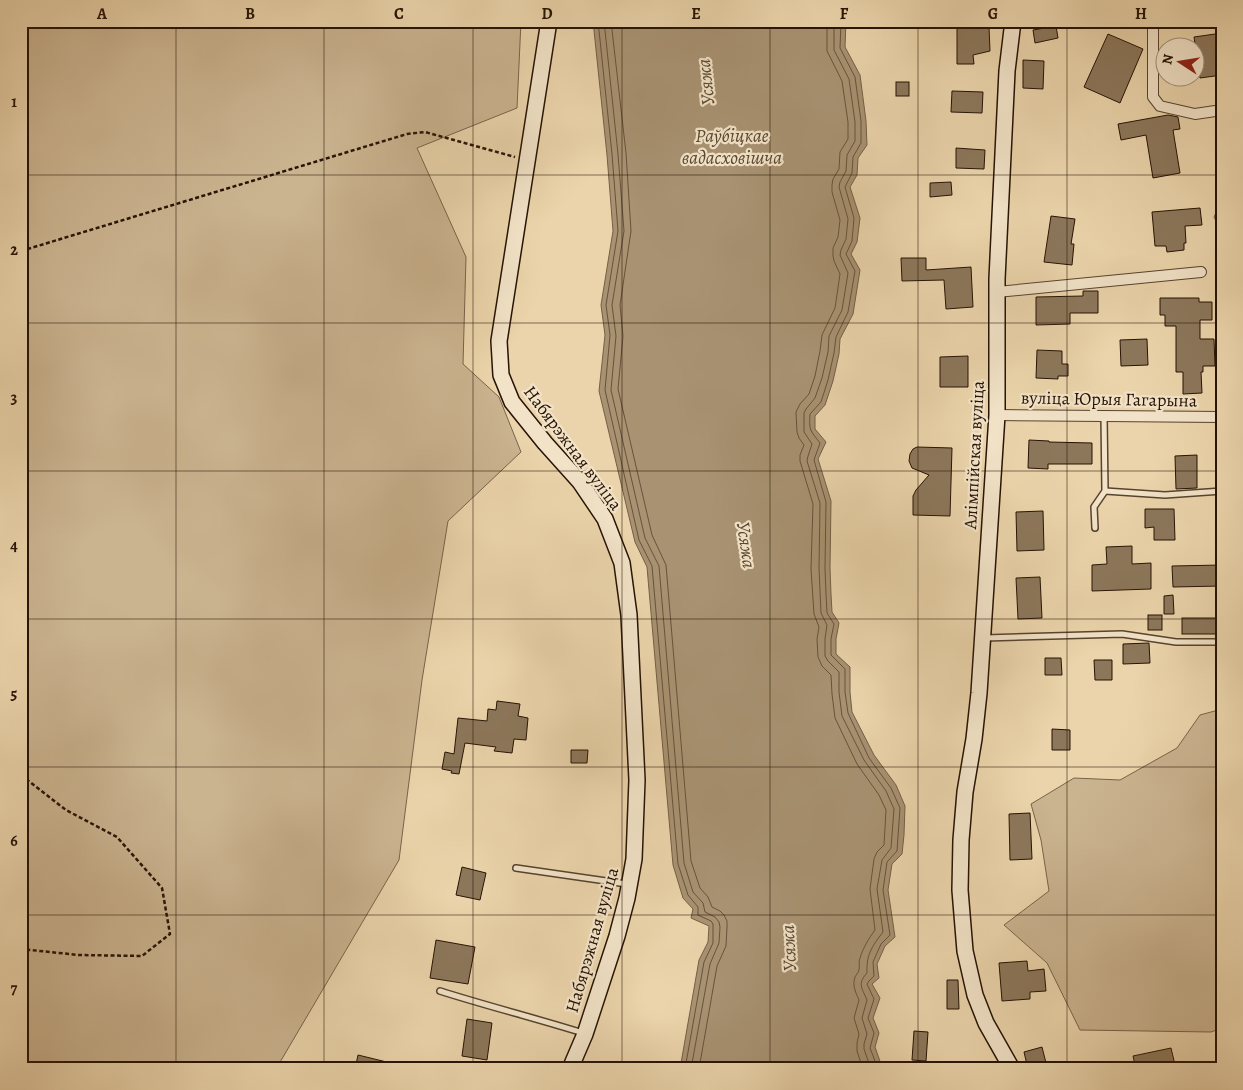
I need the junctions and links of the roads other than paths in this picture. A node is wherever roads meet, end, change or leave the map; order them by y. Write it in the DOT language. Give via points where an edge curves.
graph roads {
  1 [pos="549,21"];
  2 [pos="1013,21"];
  3 [pos="1153,22"];
  4 [pos="1222,110"];
  5 [pos="1201,272"];
  6 [pos="997,292"];
  7 [pos="997,415"];
  8 [pos="1104,415"];
  9 [pos="1222,417"];
  10 [pos="1105,491"];
  11 [pos="1222,491"];
  12 [pos="1095,528"];
  13 [pos="982,638"];
  14 [pos="1222,642"];
  15 [pos="516,868"];
  16 [pos="630,884"];
  17 [pos="440,991"];
  18 [pos="586,1034"];
  19 [pos="570,1069"];
  20 [pos="1012,1069"];
  1 -- 16 [label="street, Набярэжная вуліца" via="499,341 501,374 512,402 580,482 605,519 622,563 629,615 637,780"];
  2 -- 6 [label="street, Алімпійская вуліца" via="1007,71"];
  3 -- 4 [label="street" via="1153,97 1160,106 1195,114"];
  5 -- 6 [label="street"];
  6 -- 7 [label="street, Алімпійская вуліца"];
  7 -- 8 [label="street, вуліца Юрыя Гагарына"];
  7 -- 13 [label="street, Алімпійская вуліца"];
  8 -- 9 [label="street, вуліца Юрыя Гагарына"];
  8 -- 10 [label="lane"];
  10 -- 11 [label="lane" via="1165,495"];
  10 -- 12 [label="lane" via="1094,506"];
  13 -- 14 [label="lane" via="1122,634 1176,642"];
  13 -- 20 [label="street, Алімпійская вуліца" via="974,739 962,821 960,890 965,951 974,994"];
  15 -- 16 [label="lane"];
  16 -- 18 [label="street, Набярэжная вуліца"];
  17 -- 18 [label="lane"];
  18 -- 19 [label="street, Набярэжная вуліца"];
}
